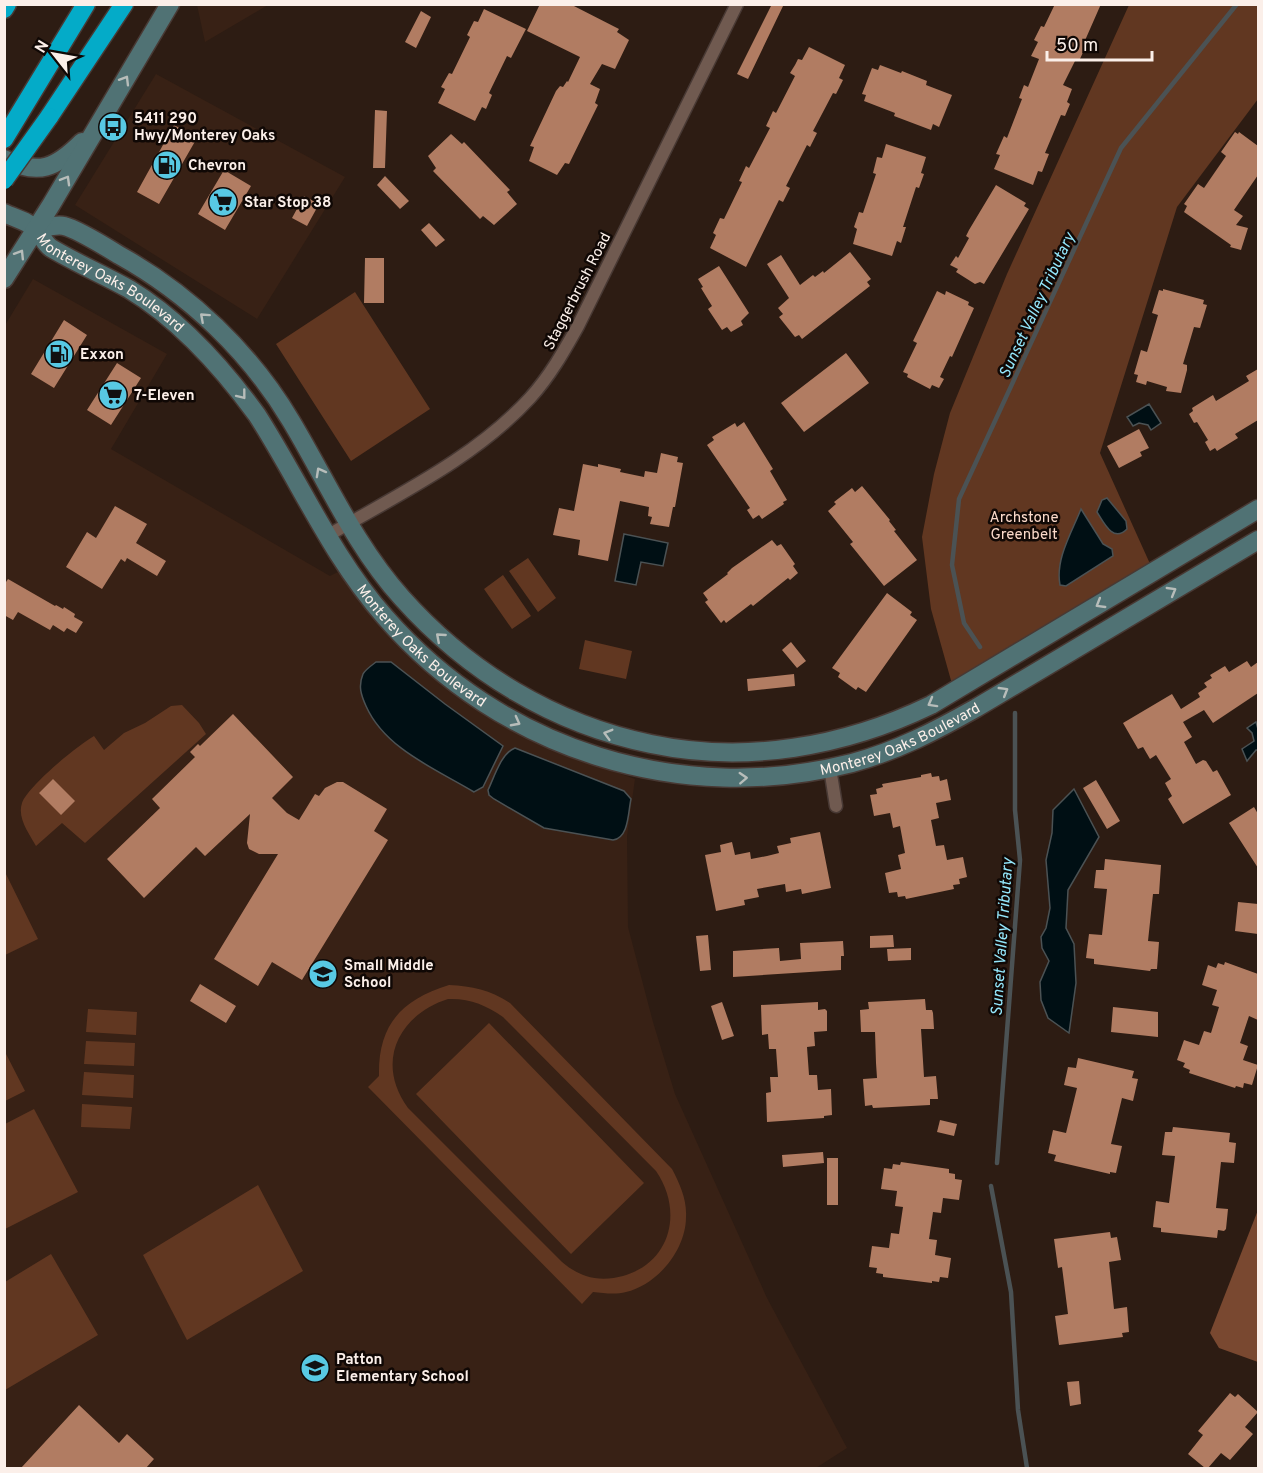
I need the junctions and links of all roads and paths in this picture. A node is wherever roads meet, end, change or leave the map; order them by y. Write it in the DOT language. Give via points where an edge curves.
graph roads {
  1 [pos="7,4"];
  2 [pos="86,4"];
  3 [pos="124,4"];
  4 [pos="170,4"];
  5 [pos="737,4"];
  6 [pos="4,9"];
  7 [pos="94,130"];
  8 [pos="4,139"];
  9 [pos="4,159"];
  10 [pos="4,180"];
  11 [pos="4,213"];
  12 [pos="36,229"];
  13 [pos="4,279"];
  14 [pos="1258,510"];
  15 [pos="348,524"];
  16 [pos="327,536"];
  17 [pos="1258,540"];
  18 [pos="830,768"];
  19 [pos="836,806"];
  1 -- 6 [label="highway"];
  2 -- 8 [label="highway"];
  3 -- 10 [label="highway, bridge"];
  7 -- 4 [label="street, one-way"];
  5 -- 15 [label="street, Staggerbrush Road" via="559,361 529,399 495,431 455,460"];
  7 -- 9 [label="street" via="70,154 48,166 21,168"];
  12 -- 7 [label="street, one-way"];
  11 -- 12 [label="street"];
  13 -- 12 [label="street, one-way"];
  15 -- 12 [label="street, Monterey Oaks Boulevard, one-way" via="292,422 226,336 139,266 63,225"];
  12 -- 16 [label="street, Monterey Oaks Boulevard, one-way" via="49,247 130,290 206,353 257,415"];
  14 -- 15 [label="street, Monterey Oaks Boulevard, one-way" via="906,717 813,745 742,753 631,741 565,717 515,692 436,634 400,596"];
  15 -- 16 [label="street, Staggerbrush Road"];
  16 -- 18 [label="street, Monterey Oaks Boulevard, one-way" via="364,592 408,643 470,694 544,737 620,764 685,776 768,777"];
  18 -- 17 [label="street, Monterey Oaks Boulevard, one-way" via="895,749 937,730"];
  18 -- 19 [label="street"];
}
